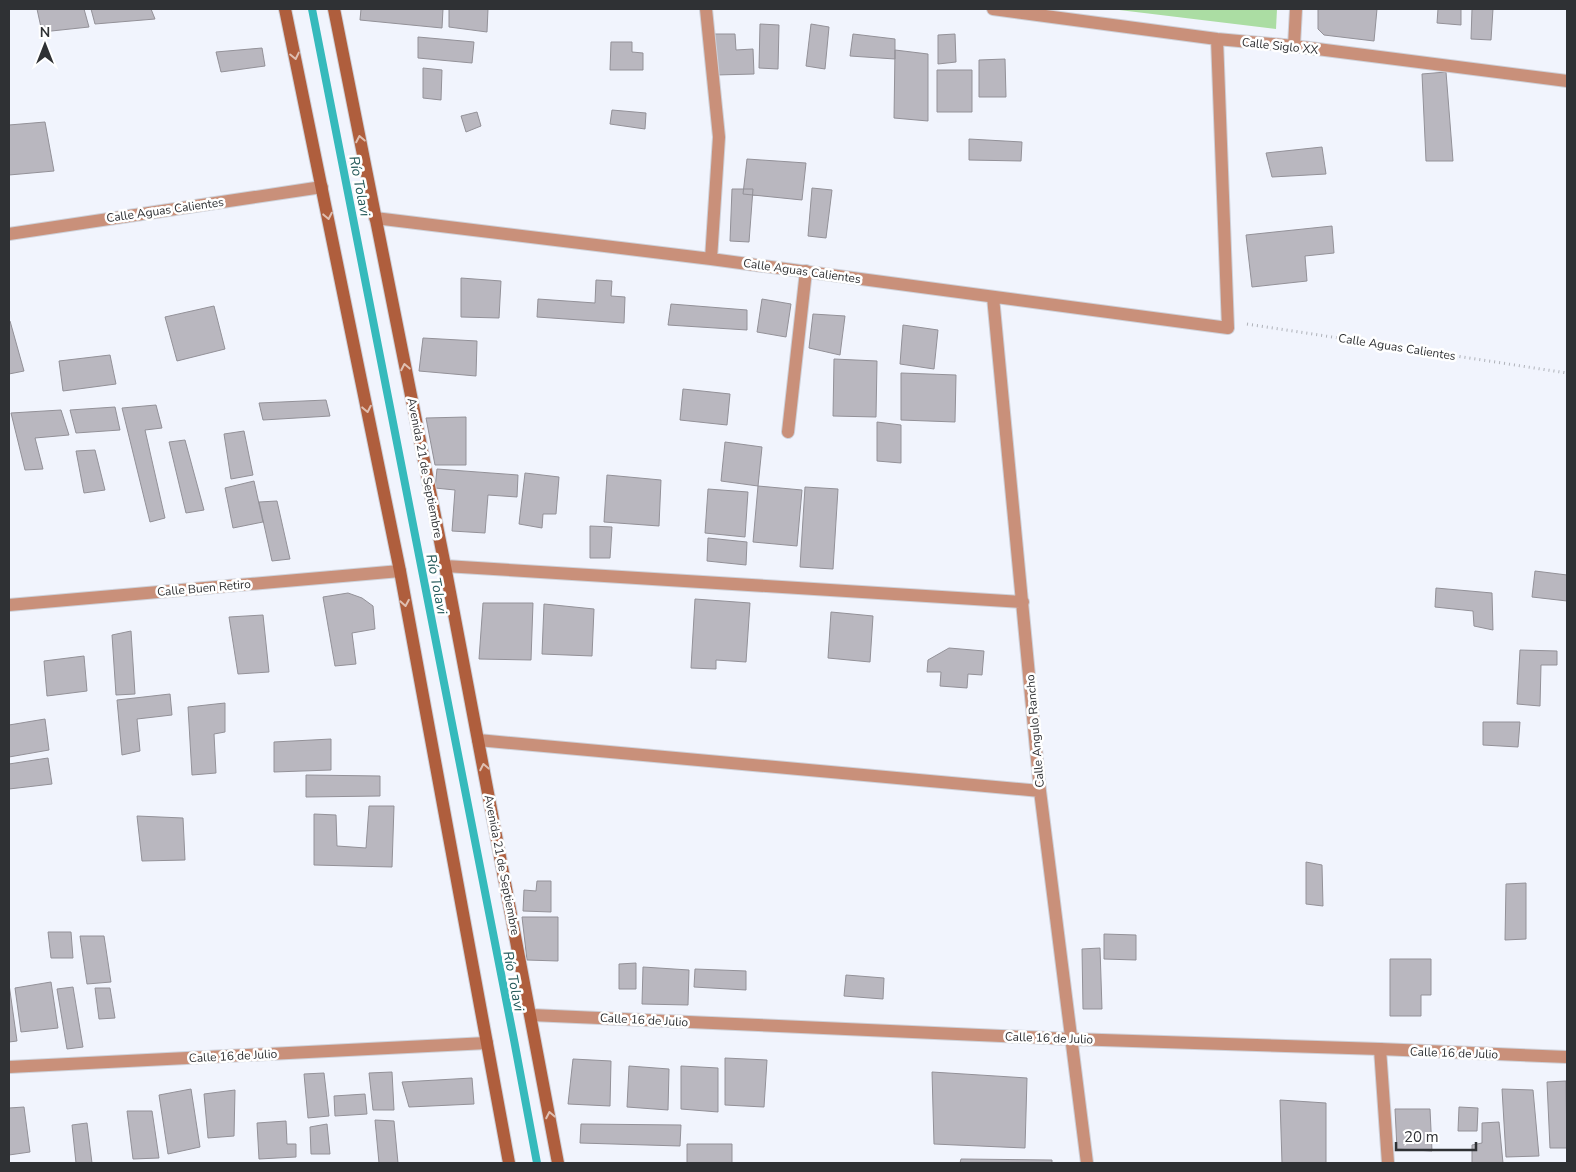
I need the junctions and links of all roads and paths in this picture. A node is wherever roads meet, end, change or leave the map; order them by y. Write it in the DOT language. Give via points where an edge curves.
graph roads {
  1 [pos="285,9"];
  2 [pos="334,9"];
  3 [pos="706,9"];
  4 [pos="993,9"];
  5 [pos="1296,9"];
  6 [pos="1216,39"];
  7 [pos="1294,46"];
  8 [pos="1567,81"];
  9 [pos="322,187"];
  10 [pos="375,218"];
  11 [pos="9,234"];
  12 [pos="711,258"];
  13 [pos="806,271"];
  14 [pos="993,297"];
  15 [pos="1227,325"];
  16 [pos="1567,374"];
  17 [pos="788,432"];
  18 [pos="445,566"];
  19 [pos="400,571"];
  20 [pos="1023,602"];
  21 [pos="9,605"];
  22 [pos="478,740"];
  23 [pos="1040,791"];
  24 [pos="531,1015"];
  25 [pos="1071,1039"];
  26 [pos="487,1043"];
  27 [pos="1380,1050"];
  28 [pos="1567,1058"];
  29 [pos="9,1067"];
  30 [pos="509,1163"];
  31 [pos="558,1163"];
  32 [pos="1087,1163"];
  33 [pos="1388,1163"];
  1 -- 9 [label="street, one-way"];
  10 -- 2 [label="street, Avenida 21 de Septiembre, one-way"];
  3 -- 12 [label="street" via="719,136"];
  4 -- 6 [label="street, Calle Siglo XX"];
  5 -- 7 [label="street"];
  6 -- 7 [label="street, Calle Siglo XX"];
  6 -- 15 [label="street"];
  7 -- 8 [label="street, Calle Siglo XX"];
  9 -- 11 [label="street, Calle Aguas Calientes"];
  9 -- 19 [label="street, one-way"];
  10 -- 12 [label="street, Calle Aguas Calientes"];
  18 -- 10 [label="street, Avenida 21 de Septiembre, one-way"];
  12 -- 13 [label="street, Calle Aguas Calientes"];
  13 -- 14 [label="street, Calle Aguas Calientes"];
  13 -- 17 [label="street"];
  14 -- 15 [label="street, Calle Aguas Calientes"];
  14 -- 20 [label="street, Calle Angulo Rancho"];
  15 -- 16 [label="path, Calle Aguas Calientes"];
  18 -- 20 [label="street"];
  18 -- 22 [label="street, Avenida 21 de Septiembre"];
  19 -- 21 [label="street, Calle Buen Retiro"];
  19 -- 26 [label="street, one-way"];
  20 -- 23 [label="street, Calle Angulo Rancho"];
  22 -- 23 [label="street"];
  24 -- 22 [label="street, Avenida 21 de Septiembre, one-way"];
  23 -- 25 [label="street, Calle Angulo Rancho"];
  24 -- 25 [label="street, Calle 16 de Julio"];
  31 -- 24 [label="street, Avenida 21 de Septiembre, one-way"];
  25 -- 27 [label="street, Calle 16 de Julio"];
  25 -- 32 [label="street, Calle Angulo Rancho"];
  26 -- 29 [label="street, Calle 16 de Julio"];
  26 -- 30 [label="street"];
  27 -- 28 [label="street, Calle 16 de Julio"];
  27 -- 33 [label="street"];
}
